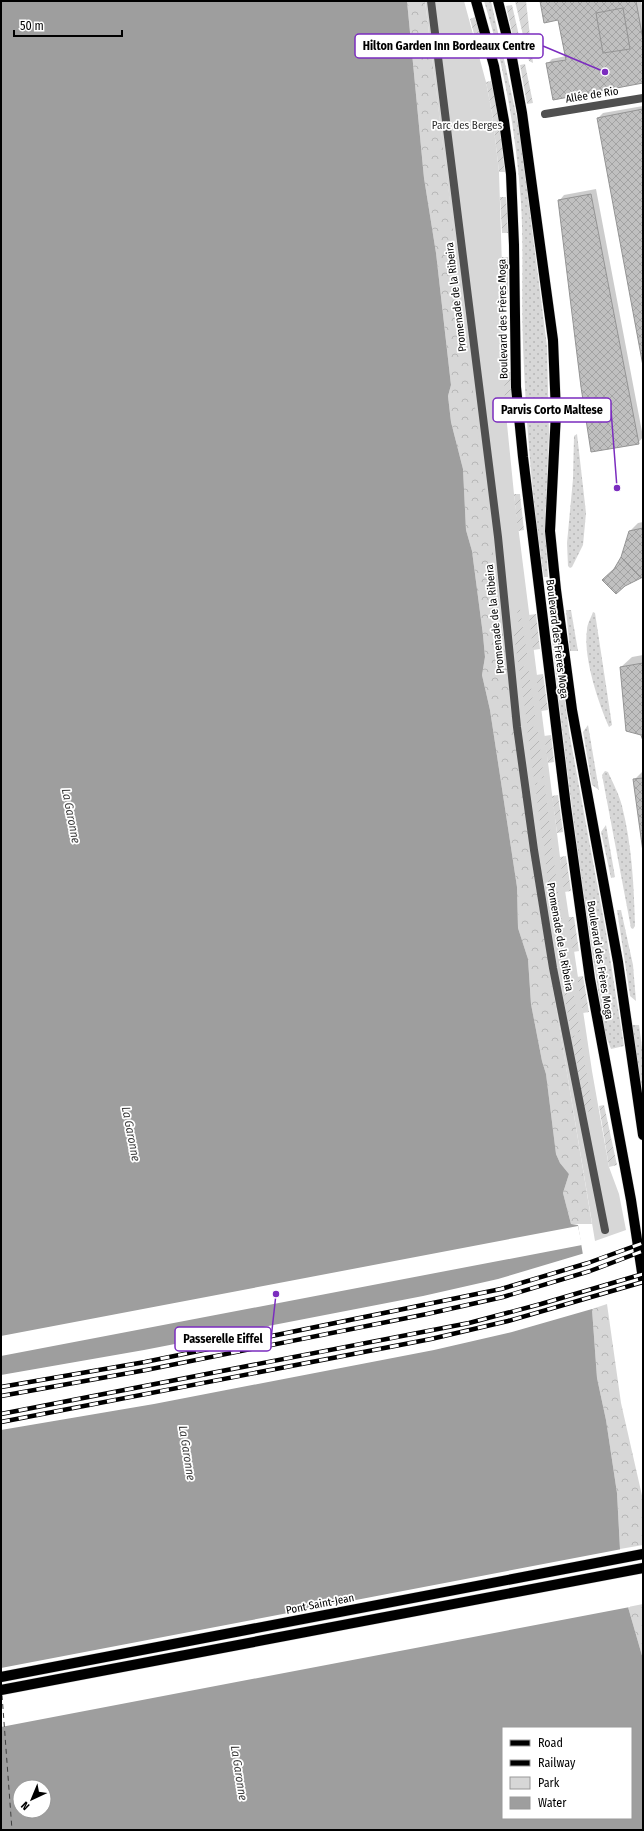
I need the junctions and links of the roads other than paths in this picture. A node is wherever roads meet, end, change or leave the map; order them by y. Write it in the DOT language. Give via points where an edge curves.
graph roads {
  1 [pos="431,1"];
  2 [pos="476,1"];
  3 [pos="498,1"];
  4 [pos="643,98"];
  5 [pos="545,114"];
  6 [pos="643,1135"];
  7 [pos="605,1230"];
  8 [pos="643,1279"];
  9 [pos="643,1554"];
  10 [pos="643,1568"];
  11 [pos="1,1677"];
  12 [pos="1,1690"];
  1 -- 7 [label="street, Promenade de la Ribeira" via="534,850 553,968"];
  2 -- 8 [label="main road, Boulevard des Frères Moga" via="494,66 511,174 516,387 566,807 590,979"];
  3 -- 6 [label="main road, Boulevard des Frères Moga" via="522,113 553,340 556,413 550,531 572,710 618,962"];
  4 -- 5 [label="street, Allée de Rio"];
  9 -- 11 [label="main road, Pont Saint-Jean"];
  10 -- 12 [label="main road"];
}
